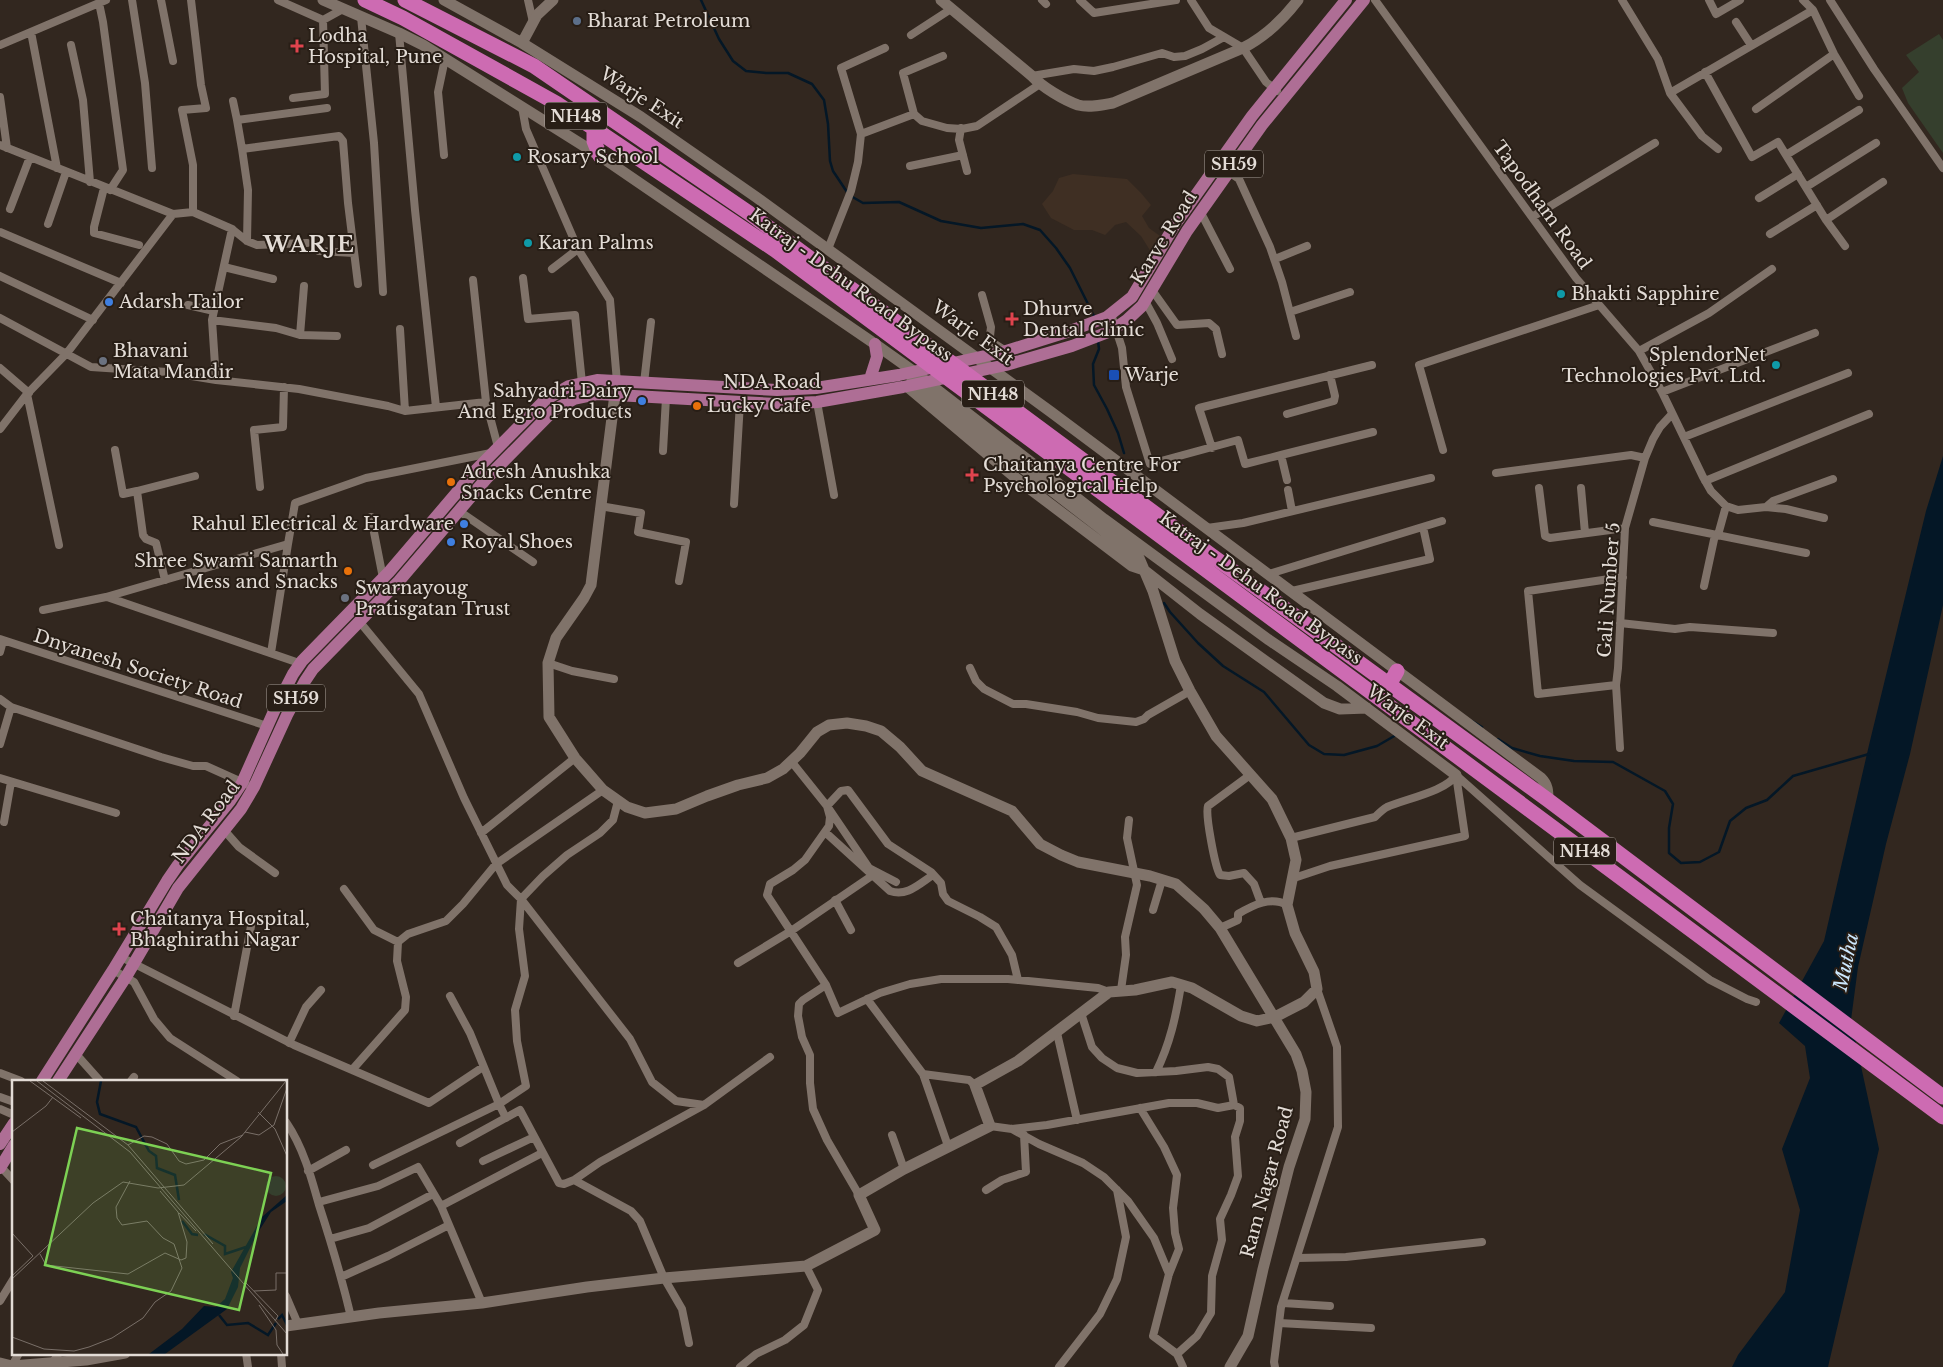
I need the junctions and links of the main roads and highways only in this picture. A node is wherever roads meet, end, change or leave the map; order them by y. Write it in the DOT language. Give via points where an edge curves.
graph roads {
  1 [pos="365,0"];
  2 [pos="405,0"];
  3 [pos="1346,0"];
  4 [pos="1364,0"];
  5 [pos="1280,93"];
  6 [pos="594,128"];
  7 [pos="600,156"];
  8 [pos="875,344"];
  9 [pos="976,358"];
  10 [pos="991,368"];
  11 [pos="870,379"];
  12 [pos="496,450"];
  13 [pos="506,458"];
  14 [pos="1397,671"];
  15 [pos="1389,685"];
  16 [pos="43,1080"];
  17 [pos="59,1080"];
  18 [pos="1940,1094"];
  19 [pos="1943,1117"];
  20 [pos="7,1128"];
  21 [pos="0,1144"];
  22 [pos="12,1149"];
  23 [pos="0,1167"];
  1 -- 6 [label="highway, Katraj - Dehu Road Bypass / NH48" via="548,98"];
  2 -- 15 [label="highway, Katraj - Dehu Road Bypass / NH48" via="534,66 749,213"];
  3 -- 5 [label="main road, Karve Road / SH59"];
  4 -- 5 [label="main road, Karve Road / SH59"];
  5 -- 9 [label="main road, Karve Road / SH59" via="1252,116 1217,164 1176,223 1132,297 1109,316 1092,324"];
  5 -- 10 [label="main road, Karve Road / SH59" via="1170,257 1149,295 1127,320 1094,338"];
  6 -- 7 [label="highway" via="594,142"];
  6 -- 19 [label="highway, Katraj - Dehu Road Bypass / NH48" via="775,250"];
  8 -- 11 [label="main road" via="877,357"];
  9 -- 11 [label="main road, NDA Road / SH59"];
  10 -- 13 [label="main road, NDA Road / SH59" via="818,402 785,404 598,394 574,398 554,410"];
  11 -- 12 [label="main road, NDA Road / SH59" via="793,390 597,380 570,386 545,400"];
  12 -- 13 [label="main road"];
  12 -- 16 [label="main road, NDA Road / SH59" via="383,578 300,664 267,726 242,783 178,864"];
  13 -- 17 [label="main road, NDA Road / SH59" via="399,581 313,669 241,809 178,888 126,977"];
  14 -- 15 [label="highway"];
  15 -- 18 [label="highway, Katraj - Dehu Road Bypass / NH48"];
  20 -- 21 [label="main road"];
  22 -- 23 [label="main road"];
}
